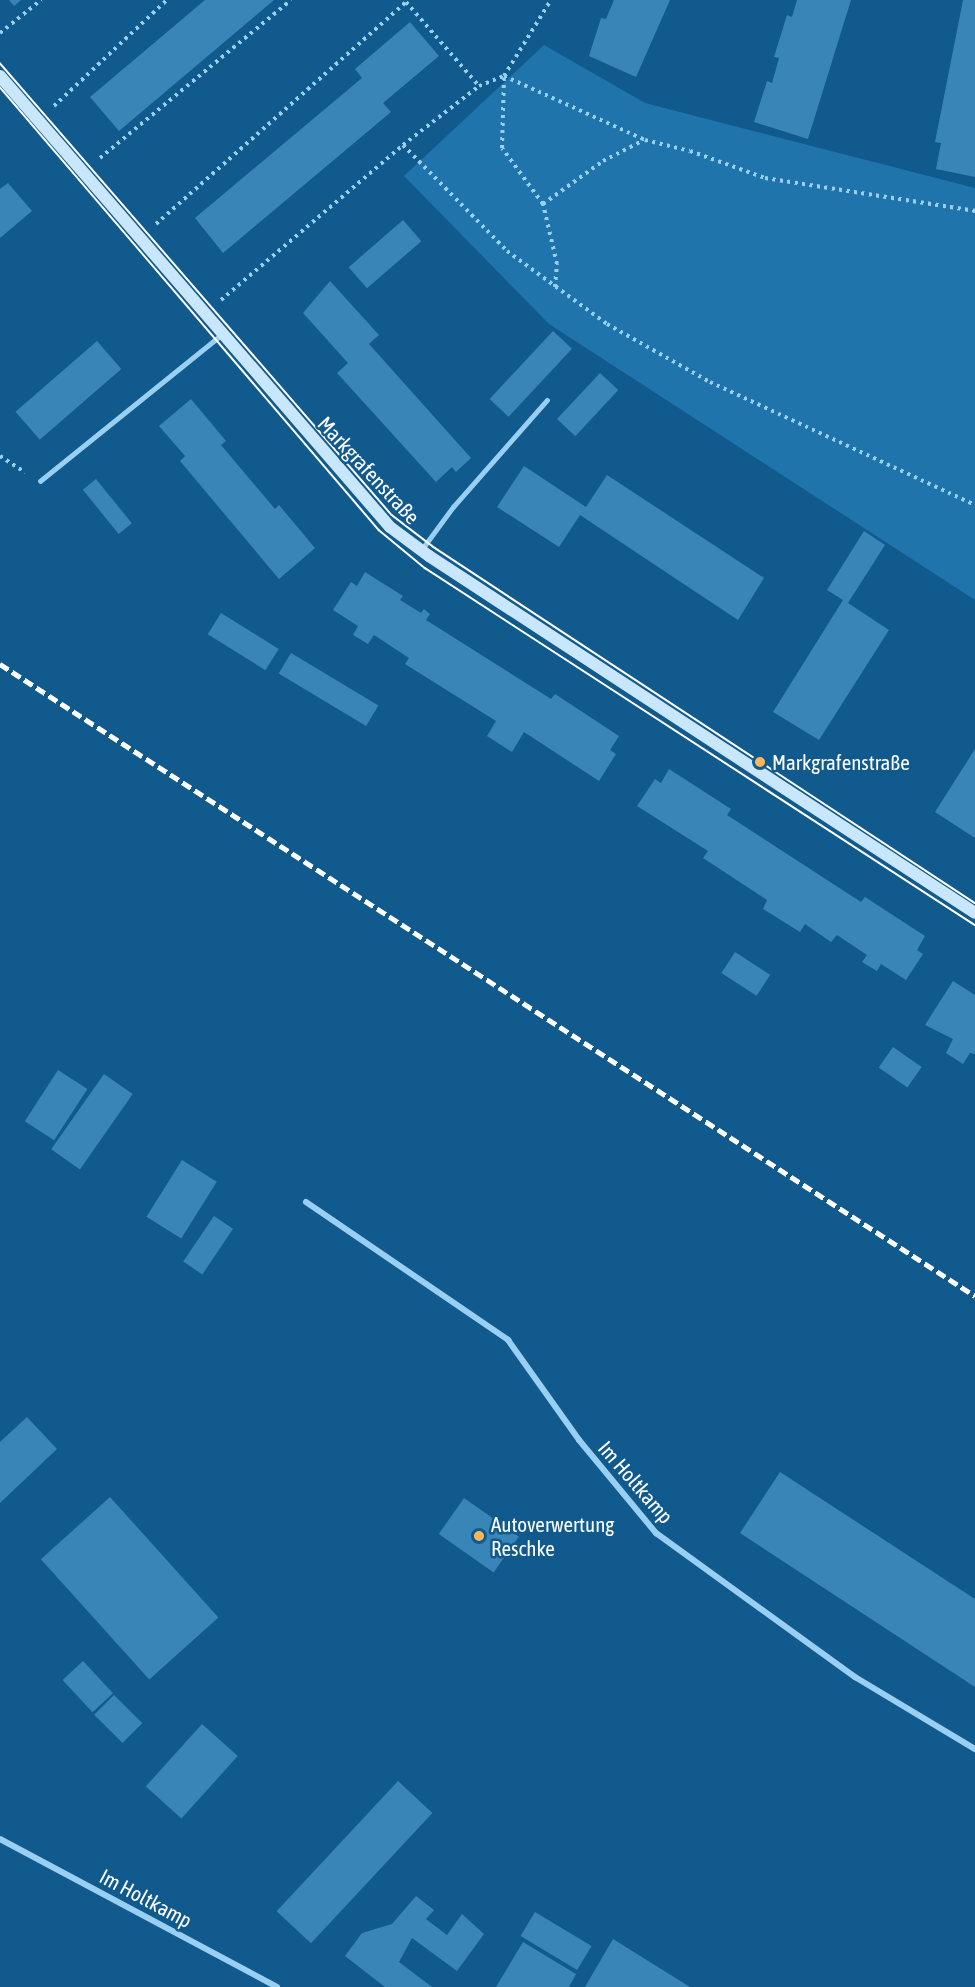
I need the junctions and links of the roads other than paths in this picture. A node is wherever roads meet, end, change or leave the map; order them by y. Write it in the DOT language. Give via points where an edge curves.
graph roads {
  1 [pos="0,76"];
  2 [pos="222,334"];
  3 [pos="547,400"];
  4 [pos="40,481"];
  5 [pos="421,551"];
  6 [pos="975,913"];
  7 [pos="306,1202"];
  8 [pos="975,1749"];
  9 [pos="0,1839"];
  10 [pos="277,1987"];
  1 -- 2 [label="street, Markgrafenstraße"];
  2 -- 4 [label="lane"];
  2 -- 5 [label="street, Markgrafenstraße" via="390,527"];
  3 -- 5 [label="lane" via="453,507"];
  5 -- 6 [label="street, Markgrafenstraße"];
  7 -- 8 [label="street, Im Holtkamp" via="508,1340 579,1440 656,1533 855,1677"];
  9 -- 10 [label="street, Im Holtkamp"];
}
